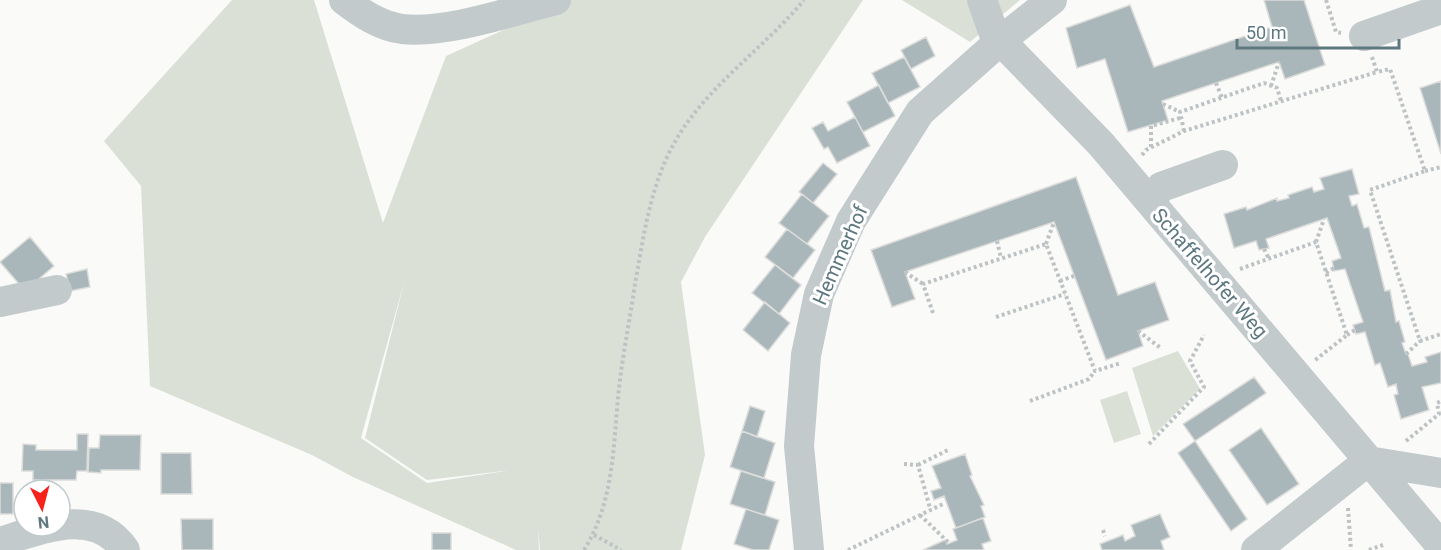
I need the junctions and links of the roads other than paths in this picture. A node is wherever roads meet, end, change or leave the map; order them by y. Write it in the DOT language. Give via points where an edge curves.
graph roads {
  1 [pos="344,0"];
  2 [pos="556,0"];
  3 [pos="982,0"];
  4 [pos="1052,0"];
  5 [pos="1441,9"];
  6 [pos="1364,36"];
  7 [pos="1000,41"];
  8 [pos="1223,165"];
  9 [pos="1149,202"];
  10 [pos="57,290"];
  11 [pos="0,302"];
  12 [pos="1375,462"];
  13 [pos="1441,473"];
  14 [pos="0,542"];
  15 [pos="1441,546"];
  16 [pos="125,550"];
  17 [pos="809,550"];
  18 [pos="1256,550"];
  1 -- 2 [label="street" via="365,16 401,29 452,26"];
  3 -- 7 [label="street, Schaffelhofer Weg"];
  4 -- 7 [label="street, Hemmerhof"];
  5 -- 6 [label="street"];
  7 -- 9 [label="street, Schaffelhofer Weg" via="1101,144"];
  7 -- 17 [label="street, Hemmerhof" via="920,112 850,221 819,294 806,355 799,446"];
  8 -- 9 [label="street" via="1161,187"];
  9 -- 12 [label="street, Schaffelhofer Weg"];
  10 -- 11 [label="street"];
  12 -- 13 [label="street"];
  12 -- 15 [label="street, Schaffelhofer Weg"];
  12 -- 18 [label="street" via="1343,481"];
  14 -- 16 [label="street" via="42,529 86,522 117,538"];
}
